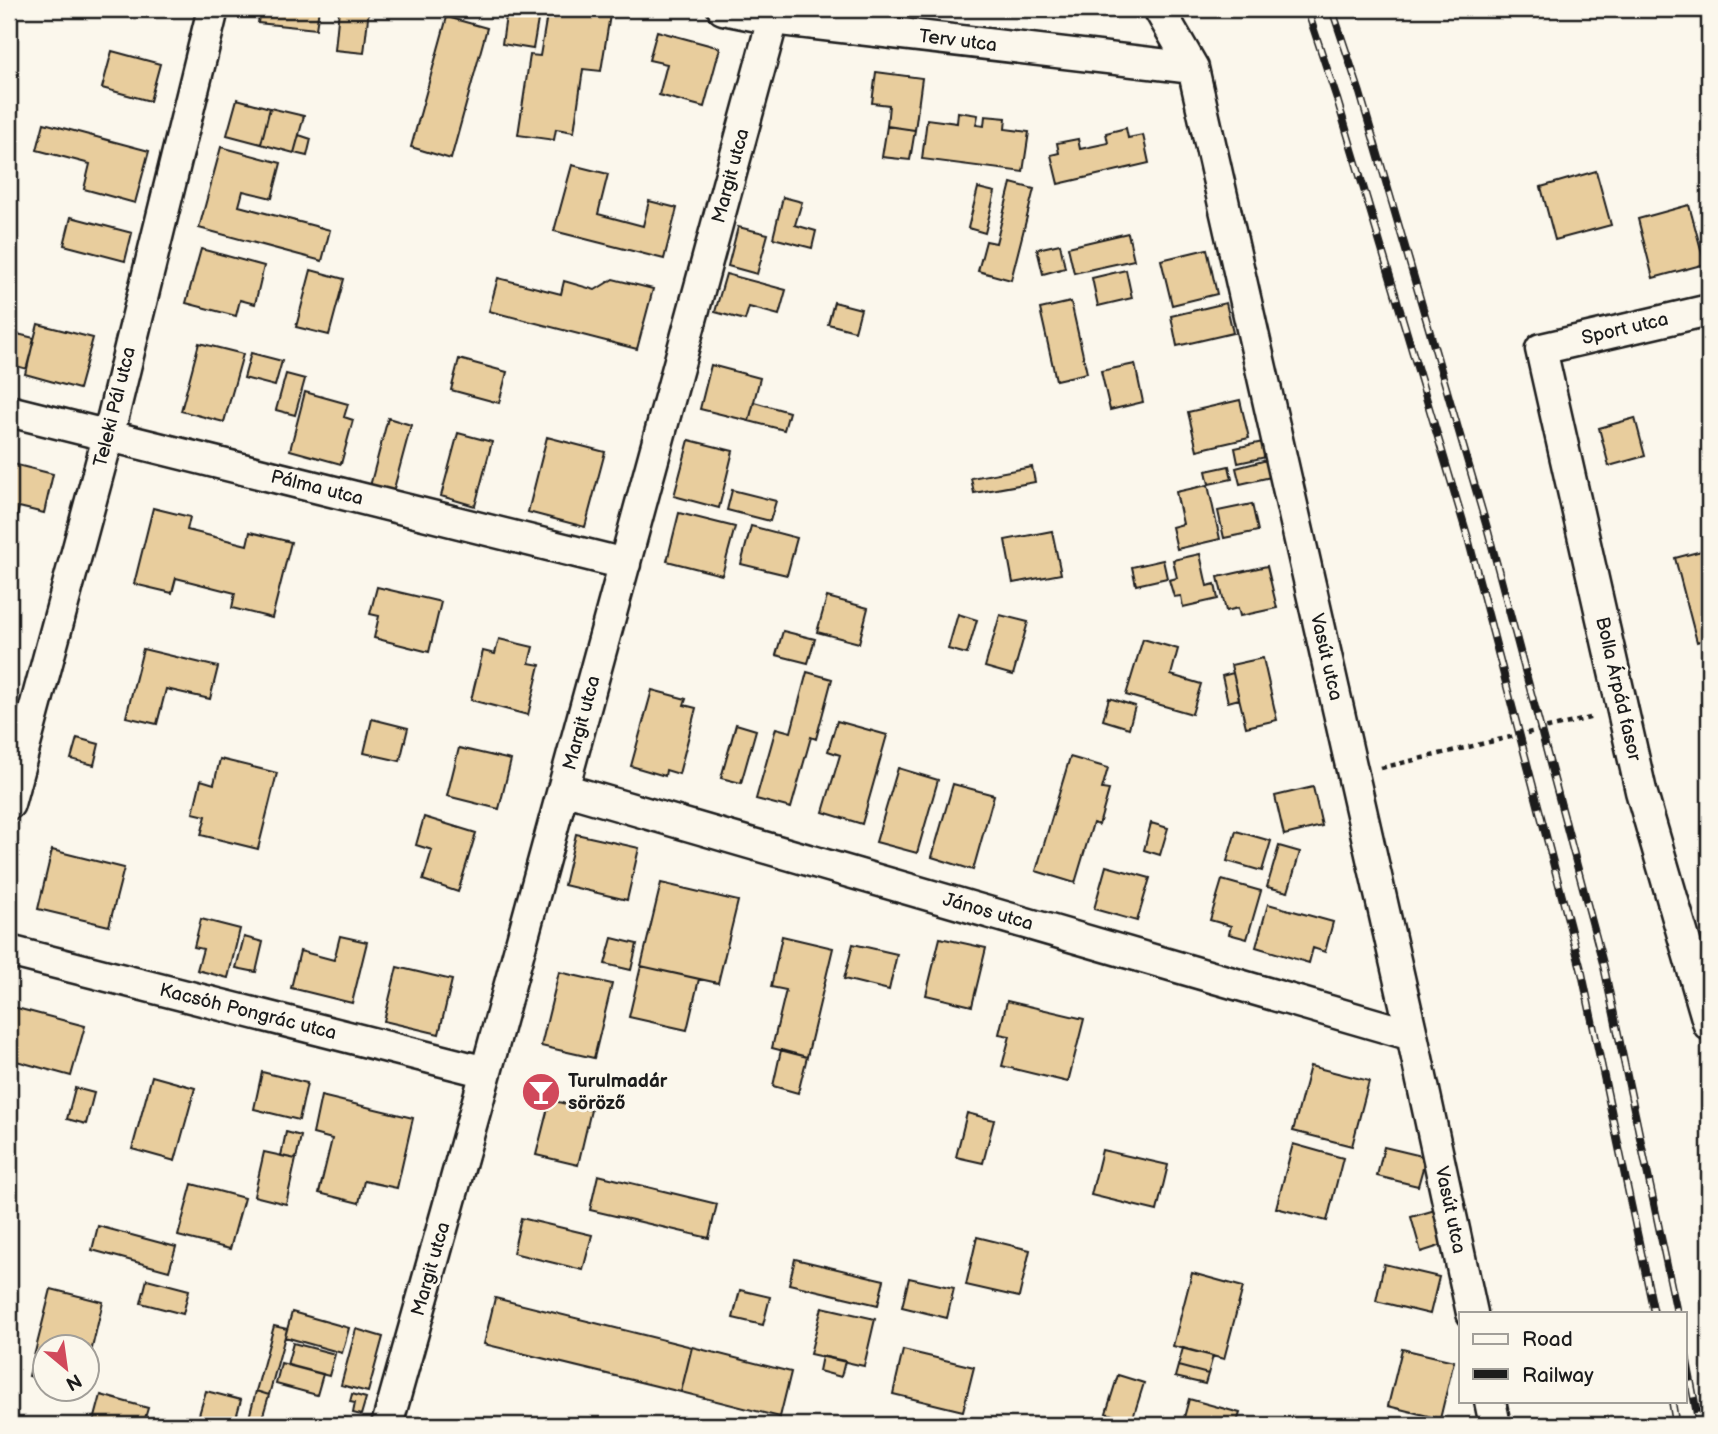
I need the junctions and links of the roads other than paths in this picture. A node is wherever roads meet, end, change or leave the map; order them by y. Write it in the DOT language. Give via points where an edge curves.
graph roads {
  1 [pos="213,9"];
  2 [pos="723,9"];
  3 [pos="1159,9"];
  4 [pos="773,19"];
  5 [pos="1193,68"];
  6 [pos="1709,310"];
  7 [pos="1541,349"];
  8 [pos="9,411"];
  9 [pos="108,437"];
  10 [pos="625,564"];
  11 [pos="564,789"];
  12 [pos="9,804"];
  13 [pos="9,951"];
  14 [pos="1709,1025"];
  15 [pos="1412,1035"];
  16 [pos="486,1072"];
  17 [pos="1472,1312"];
  18 [pos="1490,1402"];
  19 [pos="387,1425"];
  20 [pos="1495,1425"];
  1 -- 9 [label="street, Teleki Pál utca"];
  2 -- 4 [label="street, Terv utca"];
  3 -- 5 [label="street, Vasút utca"];
  4 -- 5 [label="street, Terv utca"];
  4 -- 10 [label="street, Margit utca"];
  5 -- 15 [label="street, Vasút utca"];
  6 -- 7 [label="street, Sport utca"];
  7 -- 14 [label="street, Bolla Árpád fasor" via="1641,791"];
  8 -- 9 [label="street, Pálma utca"];
  9 -- 10 [label="street, Pálma utca"];
  9 -- 12 [label="street, Teleki Pál utca"];
  10 -- 11 [label="street, Margit utca"];
  11 -- 15 [label="street, János utca"];
  11 -- 16 [label="street, Margit utca"];
  13 -- 16 [label="street, Kacsóh Pongrác utca"];
  15 -- 17 [label="street, Vasút utca"];
  16 -- 19 [label="street, Margit utca"];
  18 -- 20 [label="street"];
}
